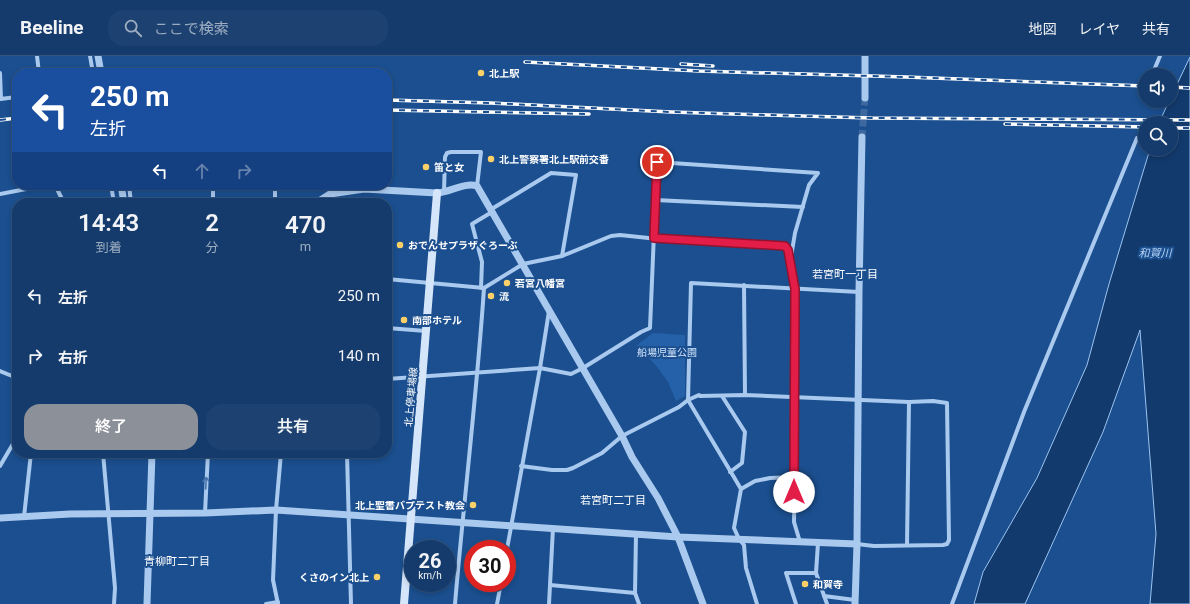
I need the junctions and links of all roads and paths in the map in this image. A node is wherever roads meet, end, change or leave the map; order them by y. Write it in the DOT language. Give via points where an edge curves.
graph roads {
  1 [pos="37,56"];
  2 [pos="90,56"];
  3 [pos="98,56"];
  4 [pos="865,56"];
  5 [pos="1160,56"];
  6 [pos="38,68"];
  7 [pos="92,68"];
  8 [pos="99,68"];
  9 [pos="1155,68"];
  10 [pos="0,73"];
  11 [pos="12,98"];
  12 [pos="865,98"];
  13 [pos="1,99"];
  14 [pos="862,137"];
  15 [pos="1137,138"];
  16 [pos="477,186"];
  17 [pos="21,190"];
  18 [pos="364,190"];
  19 [pos="364,190"];
  20 [pos="441,192"];
  21 [pos="0,194"];
  22 [pos="327,198"];
  23 [pos="655,200"];
  24 [pos="803,207"];
  25 [pos="491,211"];
  26 [pos="654,238"];
  27 [pos="562,256"];
  28 [pos="790,261"];
  29 [pos="523,264"];
  30 [pos="392,279"];
  31 [pos="430,283"];
  32 [pos="744,285"];
  33 [pos="483,288"];
  34 [pos="795,289"];
  35 [pos="859,292"];
  36 [pos="549,310"];
  37 [pos="392,328"];
  38 [pos="426,331"];
  39 [pos="540,368"];
  40 [pos="583,368"];
  41 [pos="0,371"];
  42 [pos="478,372"];
  43 [pos="12,376"];
  44 [pos="422,376"];
  45 [pos="392,379"];
  46 [pos="745,395"];
  47 [pos="722,396"];
  48 [pos="796,397"];
  49 [pos="858,399"];
  50 [pos="688,400"];
  51 [pos="909,402"];
  52 [pos="622,436"];
  53 [pos="12,446"];
  54 [pos="30,458"];
  55 [pos="104,458"];
  56 [pos="152,458"];
  57 [pos="208,458"];
  58 [pos="281,458"];
  59 [pos="346,458"];
  60 [pos="0,466"];
  61 [pos="521,466"];
  62 [pos="730,472"];
  63 [pos="794,477"];
  64 [pos="741,489"];
  65 [pos="276,510"];
  66 [pos="109,513"];
  67 [pos="150,513"];
  68 [pos="205,513"];
  69 [pos="348,515"];
  70 [pos="24,517"];
  71 [pos="0,518"];
  72 [pos="411,519"];
  73 [pos="462,523"];
  74 [pos="511,525"];
  75 [pos="553,528"];
  76 [pos="636,534"];
  77 [pos="678,537"];
  78 [pos="739,539"];
  79 [pos="508,540"];
  80 [pos="800,543"];
  81 [pos="818,543"];
  82 [pos="857,544"];
  83 [pos="908,545"];
  84 [pos="816,573"];
  85 [pos="550,586"];
  86 [pos="499,592"];
  87 [pos="635,593"];
  88 [pos="824,596"];
  89 [pos="855,602"];
  90 [pos="278,603"];
  91 [pos="114,604"];
  92 [pos="147,604"];
  93 [pos="266,604"];
  94 [pos="352,604"];
  95 [pos="404,604"];
  96 [pos="455,604"];
  97 [pos="497,604"];
  98 [pos="549,604"];
  99 [pos="639,604"];
  100 [pos="703,604"];
  101 [pos="757,604"];
  102 [pos="796,604"];
  103 [pos="827,604"];
  104 [pos="952,604"];
  1 -- 6 [label="street"];
  2 -- 7 [label="street"];
  3 -- 8 [label="street"];
  4 -- 12 [label="street"];
  5 -- 9 [label="street"];
  10 -- 13 [label="street"];
  11 -- 13 [label="street"];
  14 -- 35 [label="street"];
  15 -- 104 [label="street" via="1024,412"];
  16 -- 20 [label="street"];
  16 -- 20 [label="street" via="481,152 451,152 445,157"];
  16 -- 25 [label="street"];
  17 -- 21 [label="street"];
  18 -- 20 [label="street"];
  19 -- 22 [label="street" via="330,194"];
  20 -- 31 [label="main road, 北上停車場線"];
  23 -- 24 [label="street"];
  23 -- 24 [label="street" via="657,162 818,173 809,185"];
  23 -- 26 [label="street"];
  24 -- 28 [label="street"];
  25 -- 27 [label="street" via="551,173 576,175"];
  25 -- 29 [label="street"];
  25 -- 33 [label="street" via="472,224 482,262"];
  26 -- 27 [label="street" via="611,236"];
  26 -- 28 [label="street" via="785,246"];
  26 -- 40 [label="street" via="650,328"];
  27 -- 29 [label="street"];
  28 -- 34 [label="street"];
  29 -- 33 [label="street"];
  29 -- 36 [label="street"];
  30 -- 31 [label="street"];
  31 -- 33 [label="street"];
  31 -- 38 [label="main road, 北上停車場線"];
  32 -- 34 [label="street"];
  32 -- 46 [label="street"];
  32 -- 50 [label="street" via="691,283"];
  33 -- 42 [label="street"];
  34 -- 35 [label="street"];
  34 -- 48 [label="street"];
  35 -- 49 [label="street"];
  36 -- 39 [label="street"];
  36 -- 40 [label="street"];
  37 -- 38 [label="street"];
  38 -- 44 [label="main road, 北上停車場線"];
  39 -- 40 [label="street" via="571,374"];
  39 -- 42 [label="street"];
  39 -- 61 [label="street"];
  40 -- 52 [label="street"];
  41 -- 43 [label="street"];
  42 -- 44 [label="street"];
  42 -- 73 [label="street"];
  44 -- 45 [label="street"];
  44 -- 72 [label="main road, 北上停車場線"];
  46 -- 47 [label="street"];
  46 -- 48 [label="street"];
  47 -- 50 [label="street" via="699,395"];
  47 -- 62 [label="street" via="745,432 742,463"];
  48 -- 49 [label="street"];
  48 -- 63 [label="street"];
  49 -- 51 [label="street"];
  49 -- 82 [label="street"];
  50 -- 52 [label="street"];
  50 -- 62 [label="street"];
  51 -- 83 [label="street"];
  51 -- 83 [label="street" via="947,403 949,540 943,545"];
  52 -- 61 [label="street" via="602,453 567,470"];
  52 -- 77 [label="street"];
  53 -- 60 [label="street"];
  54 -- 70 [label="street"];
  55 -- 66 [label="street"];
  56 -- 67 [label="street"];
  68 -- 57 [label="street, one-way"];
  58 -- 65 [label="street"];
  59 -- 69 [label="street"];
  61 -- 74 [label="street"];
  62 -- 64 [label="street"];
  63 -- 64 [label="street" via="755,481"];
  63 -- 80 [label="street" via="794,522"];
  64 -- 78 [label="street" via="734,528"];
  65 -- 68 [label="street"];
  65 -- 69 [label="street"];
  65 -- 90 [label="street" via="273,580"];
  66 -- 67 [label="street"];
  66 -- 70 [label="street"];
  66 -- 91 [label="street"];
  67 -- 68 [label="street"];
  67 -- 92 [label="street"];
  69 -- 72 [label="street"];
  69 -- 94 [label="street"];
  70 -- 71 [label="street"];
  72 -- 73 [label="street"];
  72 -- 95 [label="main road, 北上停車場線"];
  73 -- 74 [label="street"];
  73 -- 96 [label="street"];
  74 -- 75 [label="street"];
  74 -- 79 [label="street"];
  75 -- 76 [label="street"];
  75 -- 85 [label="street"];
  76 -- 77 [label="street"];
  76 -- 87 [label="street"];
  77 -- 78 [label="street"];
  77 -- 100 [label="street"];
  78 -- 80 [label="street"];
  78 -- 101 [label="street" via="744,545 746,568"];
  80 -- 81 [label="street"];
  81 -- 82 [label="street"];
  81 -- 84 [label="street"];
  82 -- 83 [label="street"];
  82 -- 89 [label="street"];
  84 -- 88 [label="street"];
  84 -- 102 [label="street" via="786,573"];
  85 -- 87 [label="street"];
  85 -- 98 [label="street"];
  86 -- 97 [label="street"];
  87 -- 99 [label="street"];
  88 -- 89 [label="street"];
  88 -- 103 [label="street"];
  90 -- 93 [label="street"];
}
